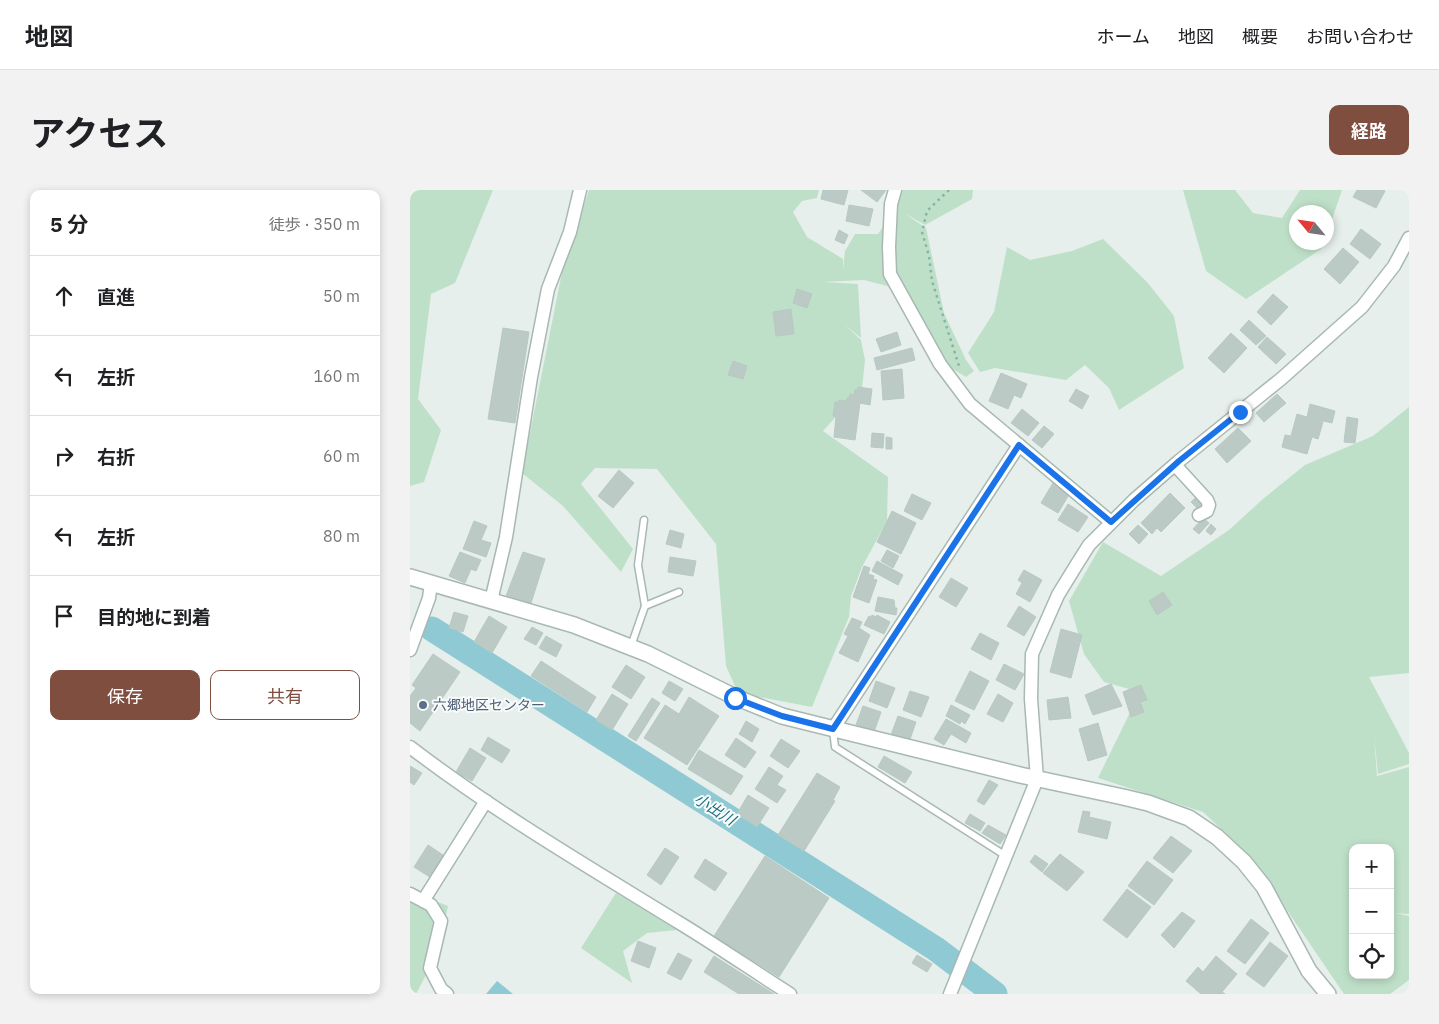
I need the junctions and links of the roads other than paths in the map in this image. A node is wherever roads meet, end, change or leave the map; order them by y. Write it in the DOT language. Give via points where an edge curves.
graph roads {
  1 [pos="580,190"];
  2 [pos="895,190"];
  3 [pos="1409,238"];
  4 [pos="1019,445"];
  5 [pos="1175,465"];
  6 [pos="1199,515"];
  7 [pos="644,520"];
  8 [pos="1111,522"];
  9 [pos="410,577"];
  10 [pos="431,584"];
  11 [pos="679,592"];
  12 [pos="491,601"];
  13 [pos="645,606"];
  14 [pos="630,647"];
  15 [pos="410,650"];
  16 [pos="833,729"];
  17 [pos="410,747"];
  18 [pos="1037,779"];
  19 [pos="486,802"];
  20 [pos="1006,856"];
  21 [pos="410,894"];
  22 [pos="423,901"];
  23 [pos="447,994"];
  24 [pos="790,994"];
  25 [pos="950,994"];
  26 [pos="1328,994"];
  1 -- 12 [label="street" via="570,232 548,289 506,537"];
  2 -- 4 [label="street" via="891,212 890,274 940,364 970,404"];
  3 -- 5 [label="street" via="1394,266 1362,306 1281,379"];
  4 -- 8 [label="street"];
  4 -- 16 [label="street"];
  5 -- 6 [label="street" via="1207,500 1207,511"];
  5 -- 8 [label="street"];
  7 -- 13 [label="lane" via="638,565"];
  8 -- 18 [label="street" via="1089,545 1058,594 1032,654 1031,699"];
  9 -- 10 [label="street"];
  10 -- 12 [label="street"];
  10 -- 15 [label="street"];
  11 -- 13 [label="lane"];
  12 -- 14 [label="street" via="574,625"];
  13 -- 14 [label="lane"];
  14 -- 16 [label="street" via="735,698 782,716"];
  16 -- 18 [label="street"];
  16 -- 20 [label="lane" via="835,746"];
  17 -- 19 [label="street"];
  18 -- 20 [label="street"];
  18 -- 26 [label="street" via="1148,803 1189,818 1217,837 1244,862 1264,887 1309,971"];
  19 -- 22 [label="street"];
  19 -- 24 [label="street"];
  20 -- 25 [label="street"];
  21 -- 22 [label="street"];
  22 -- 23 [label="street" via="431,905 441,922 430,968 440,989"];
}
